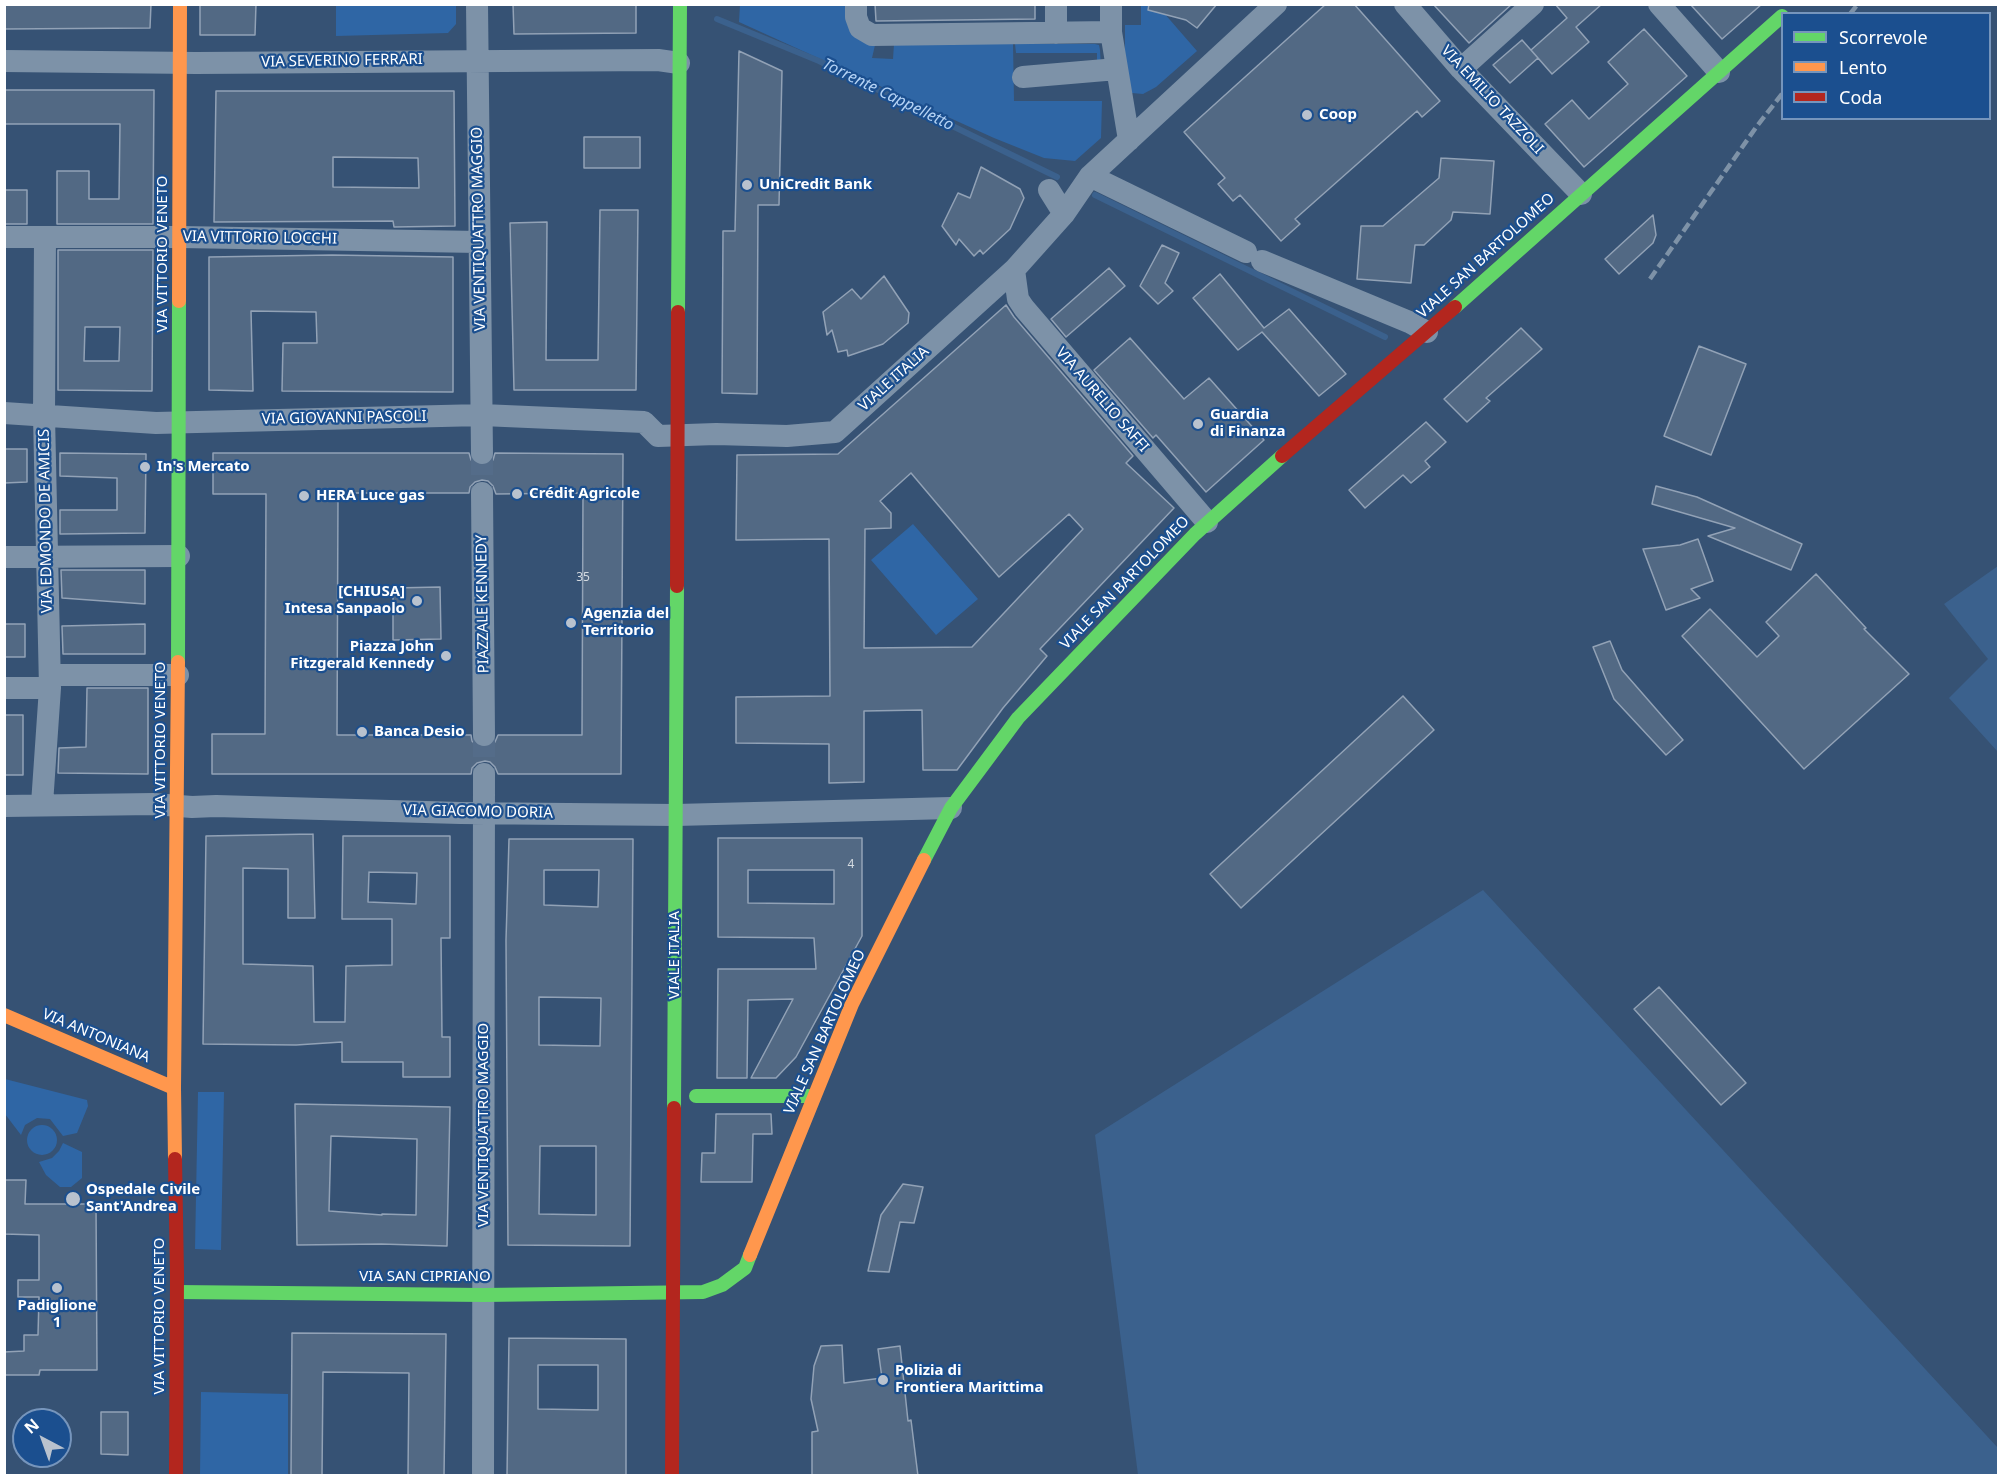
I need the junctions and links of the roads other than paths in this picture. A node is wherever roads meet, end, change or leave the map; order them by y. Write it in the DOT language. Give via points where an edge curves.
graph roads {
  1 [pos="180,4"];
  2 [pos="477,4"];
  3 [pos="680,4"];
  4 [pos="856,4"];
  5 [pos="1056,4"];
  6 [pos="1111,4"];
  7 [pos="1276,4"];
  8 [pos="1405,4"];
  9 [pos="1533,4"];
  10 [pos="1659,4"];
  11 [pos="1781,17"];
  12 [pos="695,25"];
  13 [pos="1111,32"];
  14 [pos="1056,33"];
  15 [pos="679,54"];
  16 [pos="476,60"];
  17 [pos="4,61"];
  18 [pos="180,63"];
  19 [pos="1117,69"];
  20 [pos="1461,69"];
  21 [pos="1719,72"];
  22 [pos="1023,77"];
  23 [pos="1129,140"];
  24 [pos="1090,176"];
  25 [pos="1049,190"];
  26 [pos="1581,194"];
  27 [pos="1064,214"];
  28 [pos="4,237"];
  29 [pos="45,237"];
  30 [pos="180,237"];
  31 [pos="479,242"];
  32 [pos="1014,270"];
  33 [pos="1427,332"];
  34 [pos="4,413"];
  35 [pos="482,415"];
  36 [pos="44,416"];
  37 [pos="178,422"];
  38 [pos="678,435"];
  39 [pos="482,453"];
  40 [pos="482,493"];
  41 [pos="1207,522"];
  42 [pos="179,556"];
  43 [pos="4,557"];
  44 [pos="47,558"];
  45 [pos="178,675"];
  46 [pos="50,682"];
  47 [pos="4,688"];
  48 [pos="484,725"];
  49 [pos="484,774"];
  50 [pos="42,804"];
  51 [pos="177,805"];
  52 [pos="4,806"];
  53 [pos="951,808"];
  54 [pos="485,813"];
  55 [pos="676,816"];
  56 [pos="4,1015"];
  57 [pos="174,1088"];
  58 [pos="696,1096"];
  59 [pos="814,1096"];
  60 [pos="177,1292"];
  61 [pos="673,1292"];
  62 [pos="484,1295"];
  63 [pos="176,1476"];
  64 [pos="483,1476"];
  65 [pos="672,1476"];
  1 -- 18 [label="main road, VIA VITTORIO VENETO"];
  2 -- 16 [label="street, VIA VENTIQUATTRO MAGGIO"];
  3 -- 15 [label="main road, VIALE ITALIA"];
  4 -- 14 [label="street" via="860,28 872,35"];
  5 -- 14 [label="street"];
  6 -- 13 [label="street"];
  7 -- 23 [label="street"];
  8 -- 20 [label="street, VIA EMILIO TAZZOLI"];
  9 -- 20 [label="street"];
  10 -- 21 [label="street"];
  11 -- 21 [label="main road, VIALE SAN BARTOLOMEO"];
  12 -- 15 [label="main road"];
  13 -- 14 [label="street"];
  13 -- 19 [label="street"];
  15 -- 16 [label="street, VIA SEVERINO FERRARI" via="658,60"];
  15 -- 38 [label="main road, VIALE ITALIA"];
  16 -- 18 [label="street, VIA SEVERINO FERRARI"];
  16 -- 31 [label="street, VIA VENTIQUATTRO MAGGIO"];
  17 -- 18 [label="street, VIA SEVERINO FERRARI"];
  18 -- 30 [label="main road, VIA VITTORIO VENETO"];
  19 -- 22 [label="street"];
  19 -- 23 [label="street"];
  20 -- 26 [label="street, VIA EMILIO TAZZOLI"];
  21 -- 26 [label="main road, VIALE SAN BARTOLOMEO"];
  23 -- 24 [label="street"];
  24 -- 27 [label="street, VIALE ITALIA"];
  24 -- 33 [label="street" via="1254,257"];
  25 -- 27 [label="street"];
  26 -- 33 [label="main road, VIALE SAN BARTOLOMEO"];
  27 -- 32 [label="street, VIALE ITALIA"];
  28 -- 29 [label="street, VIA VITTORIO LOCCHI"];
  29 -- 30 [label="street, VIA VITTORIO LOCCHI"];
  29 -- 36 [label="street, VIA EDMONDO DE AMICIS"];
  30 -- 31 [label="street, VIA VITTORIO LOCCHI"];
  30 -- 37 [label="main road, VIA VITTORIO VENETO"];
  31 -- 35 [label="street, VIA VENTIQUATTRO MAGGIO"];
  32 -- 38 [label="street, VIALE ITALIA" via="834,432 787,436"];
  32 -- 41 [label="street, VIA AURELIO SAFFI" via="1018,299 1024,308"];
  33 -- 41 [label="main road, VIALE SAN BARTOLOMEO"];
  34 -- 36 [label="street, VIA GIOVANNI PASCOLI"];
  35 -- 37 [label="street, VIA GIOVANNI PASCOLI"];
  35 -- 38 [label="street, VIA GIOVANNI PASCOLI" via="644,422 658,436"];
  35 -- 39 [label="street, VIA VENTIQUATTRO MAGGIO"];
  36 -- 37 [label="street, VIA GIOVANNI PASCOLI"];
  36 -- 44 [label="street, VIA EDMONDO DE AMICIS"];
  37 -- 42 [label="main road, VIA VITTORIO VENETO"];
  38 -- 55 [label="main road, VIALE ITALIA"];
  40 -- 48 [label="street, PIAZZALE KENNEDY"];
  41 -- 53 [label="main road, VIALE SAN BARTOLOMEO" via="1018,718"];
  42 -- 44 [label="street"];
  42 -- 45 [label="main road, VIA VITTORIO VENETO"];
  43 -- 44 [label="street"];
  44 -- 46 [label="street, VIA EDMONDO DE AMICIS"];
  45 -- 46 [label="street"];
  45 -- 51 [label="main road, VIA VITTORIO VENETO"];
  46 -- 47 [label="street"];
  46 -- 50 [label="street, VIA EDMONDO DE AMICIS"];
  49 -- 54 [label="street, VIA VENTIQUATTRO MAGGIO"];
  50 -- 51 [label="street, VIA GIACOMO DORIA"];
  50 -- 52 [label="street, VIA GIACOMO DORIA"];
  51 -- 54 [label="street, VIA GIACOMO DORIA"];
  51 -- 57 [label="main road, VIA VITTORIO VENETO"];
  53 -- 55 [label="street, VIA GIACOMO DORIA"];
  53 -- 59 [label="main road, VIALE SAN BARTOLOMEO" via="852,1004"];
  54 -- 55 [label="street, VIA GIACOMO DORIA"];
  54 -- 62 [label="street, VIA VENTIQUATTRO MAGGIO"];
  55 -- 61 [label="main road, VIALE ITALIA"];
  56 -- 57 [label="main road, VIA ANTONIANA"];
  57 -- 60 [label="main road, VIA VITTORIO VENETO"];
  58 -- 59 [label="main road"];
  59 -- 61 [label="main road, VIALE SAN BARTOLOMEO" via="745,1268 722,1285 703,1292"];
  60 -- 62 [label="main road, VIA SAN CIPRIANO"];
  60 -- 63 [label="main road, VIA VITTORIO VENETO"];
  61 -- 62 [label="main road, VIA SAN CIPRIANO"];
  61 -- 65 [label="main road, VIALE ITALIA"];
  62 -- 64 [label="street, VIA VENTIQUATTRO MAGGIO"];
}
